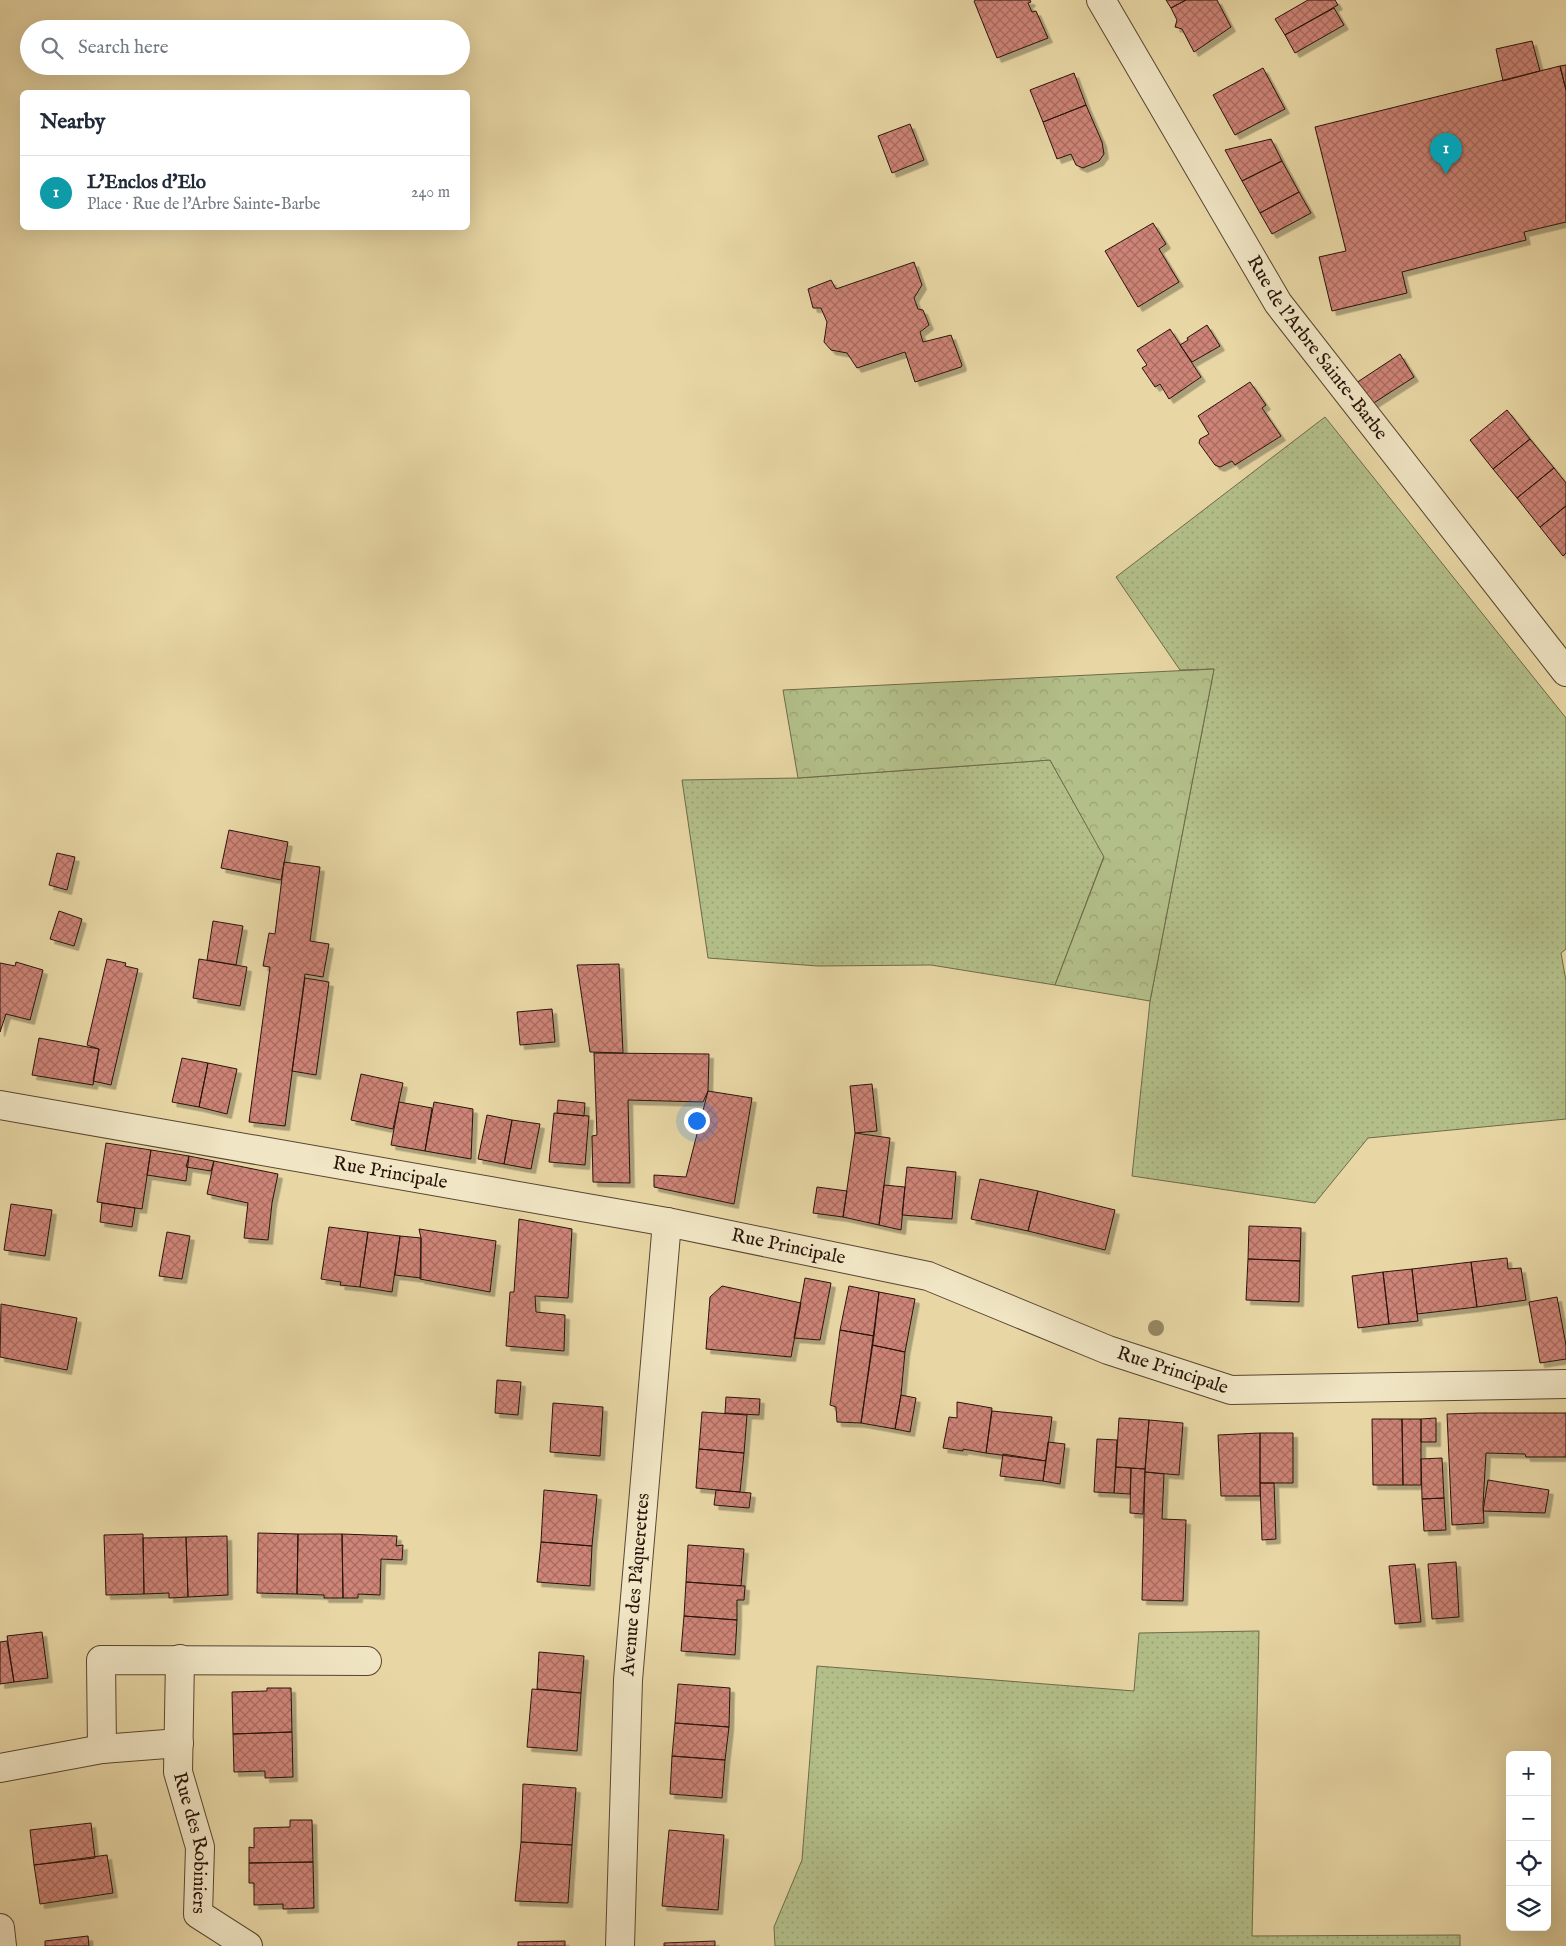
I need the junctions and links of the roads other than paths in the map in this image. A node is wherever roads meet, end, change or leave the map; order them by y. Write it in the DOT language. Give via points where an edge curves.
graph roads {
  1 [pos="1101,0"];
  2 [pos="1566,672"];
  3 [pos="0,1105"];
  4 [pos="667,1222"];
  5 [pos="1566,1384"];
  6 [pos="180,1659"];
  7 [pos="367,1661"];
  8 [pos="179,1743"];
  9 [pos="102,1749"];
  10 [pos="0,1768"];
  11 [pos="0,1928"];
  12 [pos="2,1946"];
  13 [pos="248,1946"];
  14 [pos="620,1946"];
  1 -- 2 [label="street, Rue de l'Arbre Sainte-Barbe" via="1278,303"];
  3 -- 4 [label="street, Rue Principale"];
  4 -- 5 [label="street, Rue Principale" via="928,1276 1108,1350 1231,1390"];
  4 -- 14 [label="street, Avenue des Pâquerettes" via="628,1680"];
  6 -- 7 [label="street"];
  6 -- 8 [label="street, Rue des Robiniers"];
  6 -- 9 [label="street" via="101,1660"];
  8 -- 9 [label="street, Rue des Robiniers"];
  8 -- 13 [label="street, Rue des Robiniers" via="178,1772 200,1847 198,1914"];
  9 -- 10 [label="street, Rue des Robiniers"];
  11 -- 12 [label="street"];
}
